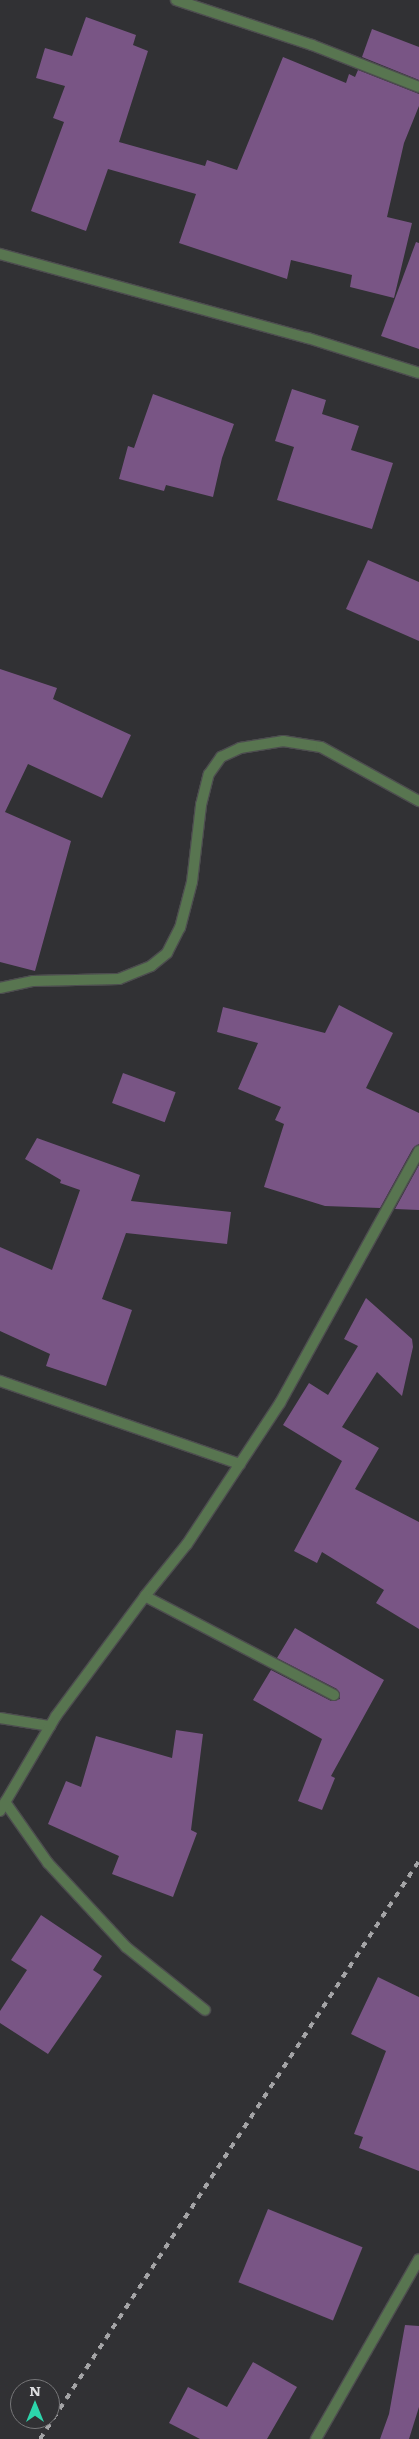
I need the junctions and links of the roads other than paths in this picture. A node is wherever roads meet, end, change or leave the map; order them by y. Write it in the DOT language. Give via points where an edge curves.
graph roads {
  1 [pos="176,0"];
  2 [pos="419,87"];
  3 [pos="0,254"];
  4 [pos="419,373"];
  5 [pos="419,802"];
  6 [pos="0,988"];
  7 [pos="419,1152"];
  8 [pos="0,1380"];
  9 [pos="240,1464"];
  10 [pos="145,1596"];
  11 [pos="334,1695"];
  12 [pos="0,1718"];
  13 [pos="50,1726"];
  14 [pos="2,1806"];
  15 [pos="205,2010"];
  16 [pos="419,2259"];
  17 [pos="316,2439"];
  1 -- 2 [label="street" via="312,45"];
  3 -- 4 [label="street" via="308,338"];
  5 -- 6 [label="street" via="321,747 283,741 240,748 221,757 209,774 201,805 192,882 180,928 166,953 151,966 119,979 34,982"];
  7 -- 9 [label="street" via="280,1403"];
  8 -- 9 [label="street"];
  9 -- 10 [label="street" via="187,1544"];
  10 -- 11 [label="street"];
  10 -- 13 [label="street"];
  12 -- 13 [label="street"];
  13 -- 14 [label="street"];
  14 -- 15 [label="street" via="48,1863 126,1946"];
  16 -- 17 [label="street"];
}
